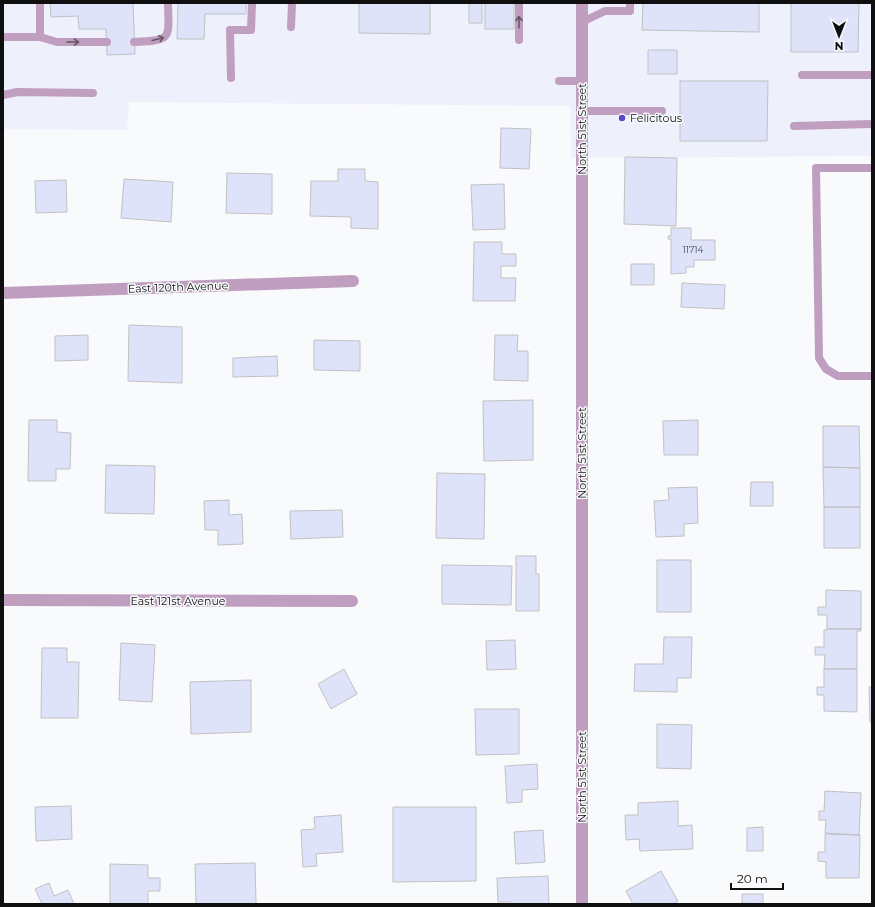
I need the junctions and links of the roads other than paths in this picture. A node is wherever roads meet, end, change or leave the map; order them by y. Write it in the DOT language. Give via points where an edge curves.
graph roads {
  1 [pos="40,3"];
  2 [pos="168,3"];
  3 [pos="252,3"];
  4 [pos="292,3"];
  5 [pos="520,3"];
  6 [pos="582,3"];
  7 [pos="630,3"];
  8 [pos="582,22"];
  9 [pos="291,27"];
  10 [pos="3,37"];
  11 [pos="40,37"];
  12 [pos="519,40"];
  13 [pos="107,42"];
  14 [pos="134,42"];
  15 [pos="802,75"];
  16 [pos="872,75"];
  17 [pos="231,78"];
  18 [pos="559,80"];
  19 [pos="582,81"];
  20 [pos="93,93"];
  21 [pos="3,95"];
  22 [pos="581,111"];
  23 [pos="662,111"];
  24 [pos="872,124"];
  25 [pos="794,126"];
  26 [pos="872,168"];
  27 [pos="353,281"];
  28 [pos="3,293"];
  29 [pos="872,376"];
  30 [pos="3,600"];
  31 [pos="352,601"];
  32 [pos="582,904"];
  1 -- 11 [label="lane"];
  14 -- 2 [label="lane, one-way" via="157,41 164,38 168,32"];
  3 -- 17 [label="lane" via="251,30 230,30"];
  4 -- 9 [label="lane"];
  12 -- 5 [label="lane, one-way"];
  6 -- 8 [label="street, North 51st Street"];
  7 -- 8 [label="lane" via="630,11 605,11"];
  8 -- 19 [label="street, North 51st Street"];
  10 -- 11 [label="lane"];
  11 -- 13 [label="lane, one-way" via="57,42"];
  15 -- 16 [label="lane"];
  18 -- 19 [label="lane"];
  19 -- 22 [label="street, North 51st Street"];
  20 -- 21 [label="lane" via="16,92"];
  22 -- 23 [label="lane"];
  22 -- 32 [label="street, North 51st Street"];
  24 -- 25 [label="lane"];
  26 -- 29 [label="lane" via="816,168 819,358 826,369 838,376"];
  27 -- 28 [label="street, East 120th Avenue"];
  30 -- 31 [label="street, East 121st Avenue"];
}
